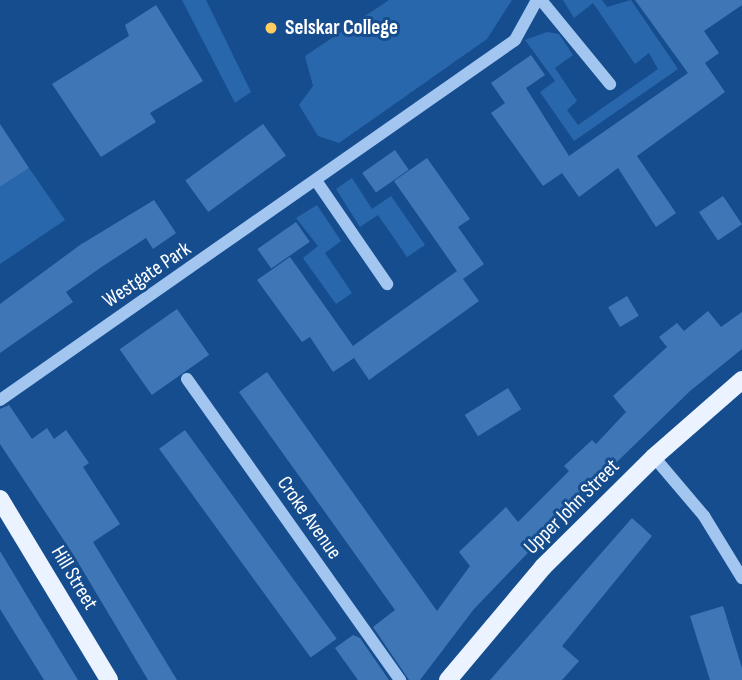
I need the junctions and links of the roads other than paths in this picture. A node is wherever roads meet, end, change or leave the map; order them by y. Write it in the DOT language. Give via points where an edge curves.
graph roads {
  1 [pos="539,0"];
  2 [pos="610,84"];
  3 [pos="317,182"];
  4 [pos="387,284"];
  5 [pos="187,379"];
  6 [pos="742,380"];
  7 [pos="0,400"];
  8 [pos="654,457"];
  9 [pos="0,499"];
  10 [pos="742,578"];
  11 [pos="109,680"];
  12 [pos="400,680"];
  13 [pos="449,680"];
  1 -- 2 [label="street, Westgate Park"];
  1 -- 3 [label="street, Westgate Park" via="515,40"];
  3 -- 4 [label="street"];
  3 -- 7 [label="street, Westgate Park"];
  5 -- 12 [label="street, Croke Avenue"];
  6 -- 8 [label="main road, Upper John Street"];
  8 -- 10 [label="street" via="704,516"];
  8 -- 13 [label="main road, Upper John Street" via="543,566"];
  9 -- 11 [label="main road, Hill Street"];
}
